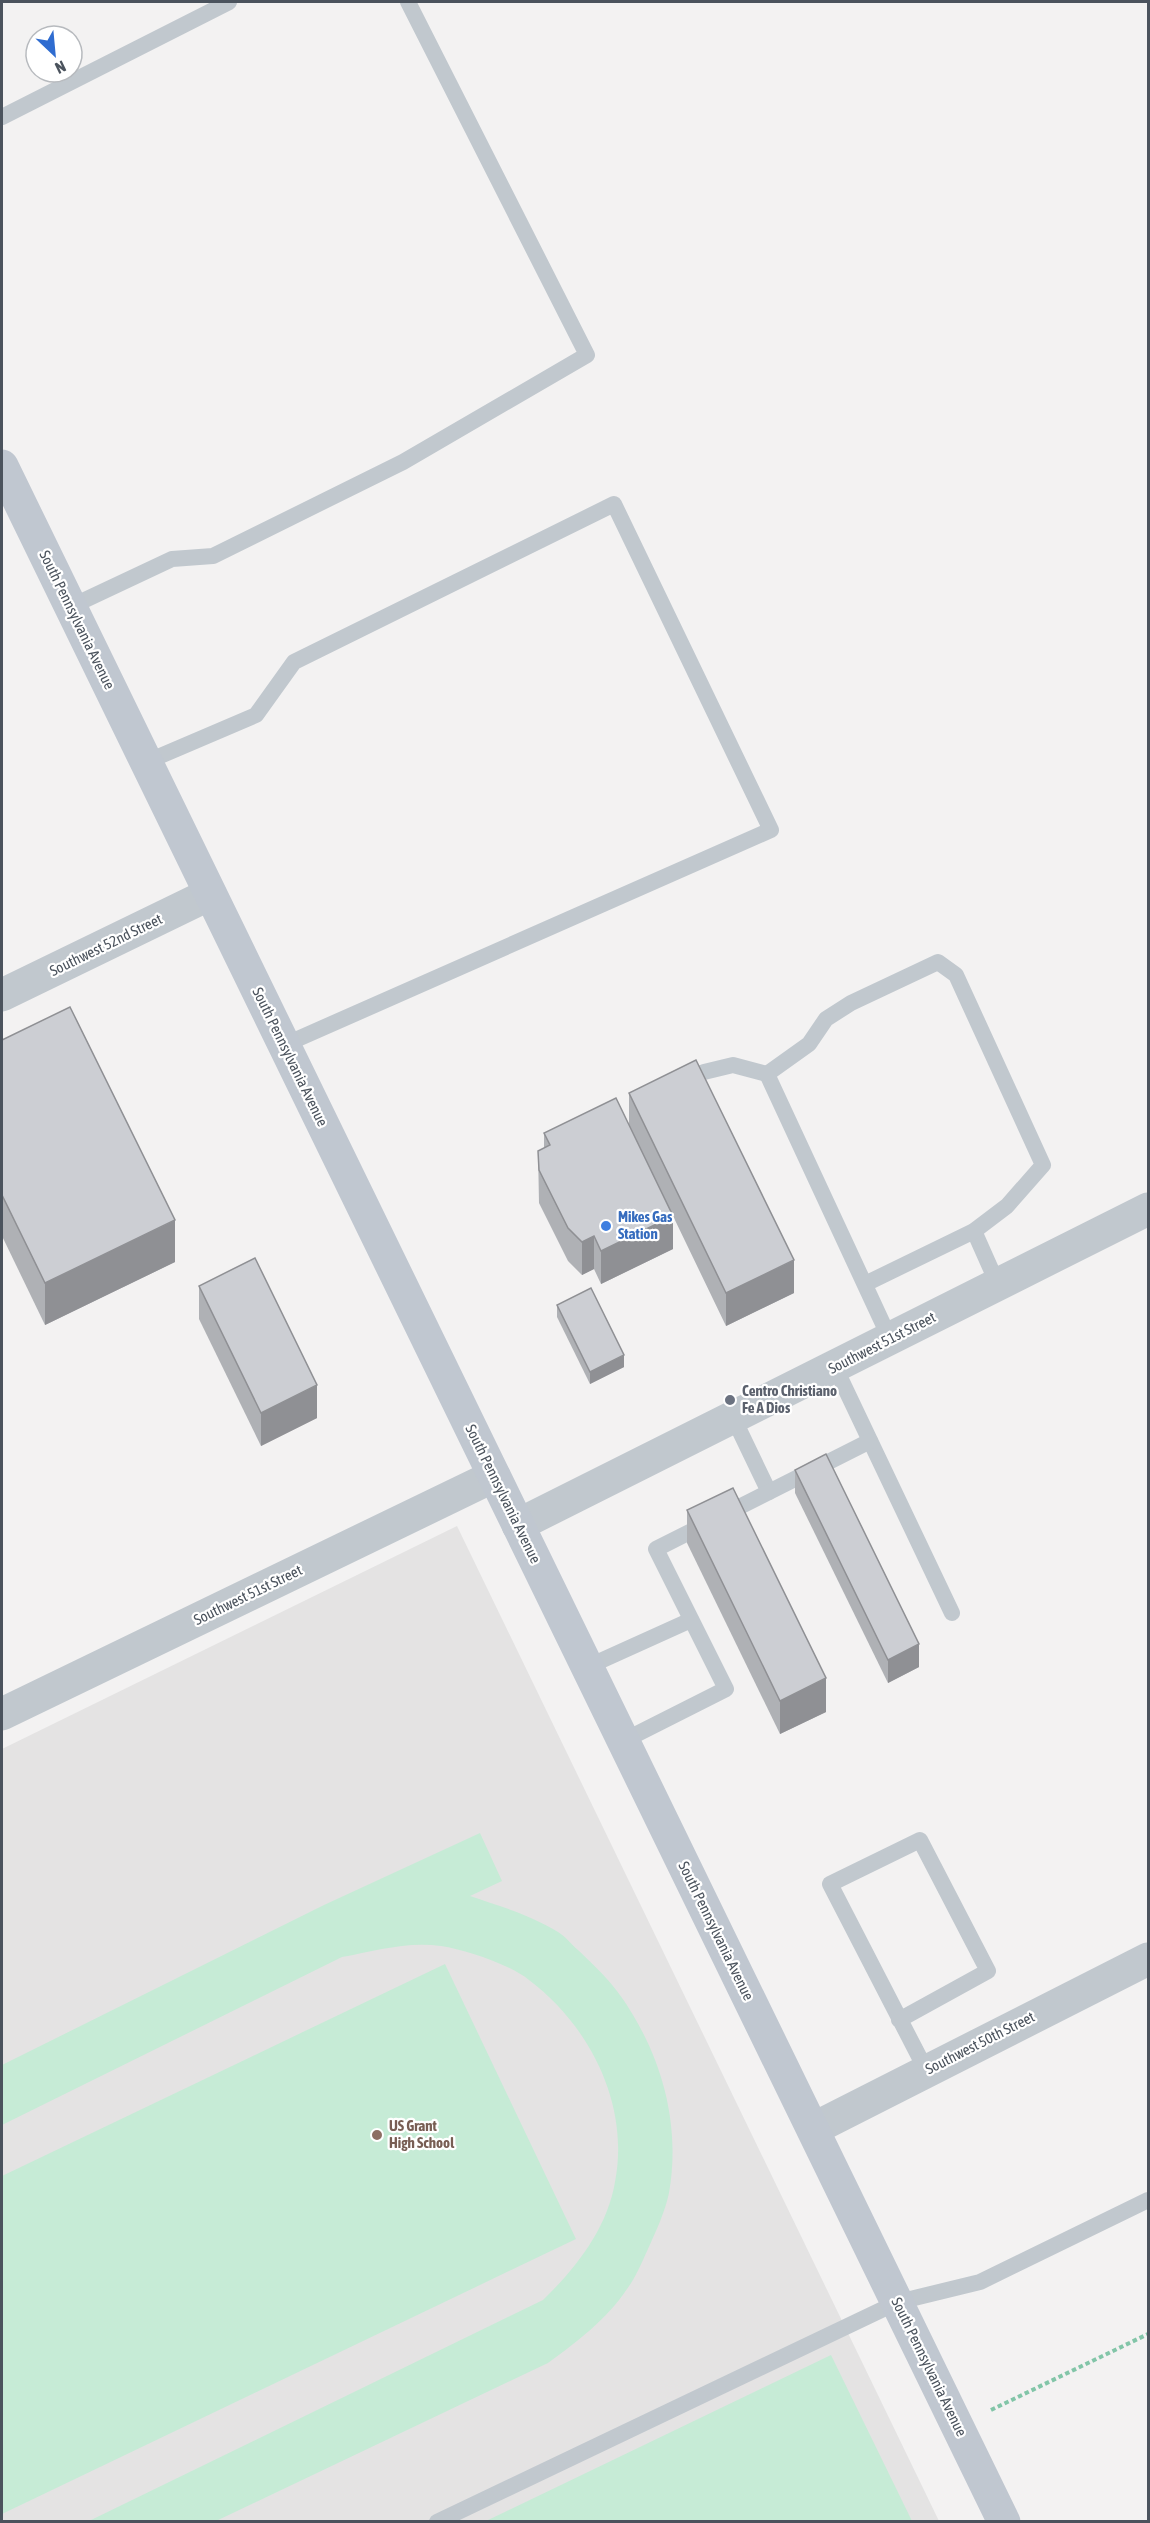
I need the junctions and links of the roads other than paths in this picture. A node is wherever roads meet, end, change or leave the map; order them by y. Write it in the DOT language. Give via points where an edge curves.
graph roads {
  1 [pos="229,2"];
  2 [pos="408,2"];
  3 [pos="2,117"];
  4 [pos="2,466"];
  5 [pos="70,607"];
  6 [pos="146,762"];
  7 [pos="210,894"];
  8 [pos="2,995"];
  9 [pos="284,1045"];
  10 [pos="767,1074"];
  11 [pos="672,1086"];
  12 [pos="1149,1209"];
  13 [pos="974,1231"];
  14 [pos="865,1284"];
  15 [pos="998,1285"];
  16 [pos="890,1339"];
  17 [pos="835,1367"];
  18 [pos="733,1417"];
  19 [pos="870,1441"];
  20 [pos="494,1476"];
  21 [pos="769,1492"];
  22 [pos="518,1525"];
  23 [pos="952,1613"];
  24 [pos="691,1620"];
  25 [pos="587,1667"];
  26 [pos="2,1714"];
  27 [pos="623,1741"];
  28 [pos="1149,1959"];
  29 [pos="899,2019"];
  30 [pos="926,2070"];
  31 [pos="813,2128"];
  32 [pos="1149,2200"];
  33 [pos="897,2302"];
  34 [pos="437,2522"];
  35 [pos="1004,2522"];
  1 -- 3 [label="lane"];
  2 -- 5 [label="lane" via="587,355 403,462 213,556 172,559"];
  4 -- 5 [label="main road, South Pennsylvania Avenue"];
  5 -- 6 [label="main road, South Pennsylvania Avenue"];
  6 -- 7 [label="main road, South Pennsylvania Avenue"];
  6 -- 9 [label="lane" via="256,715 294,662 614,504 771,830"];
  7 -- 8 [label="street, Southwest 52nd Street"];
  7 -- 9 [label="main road, South Pennsylvania Avenue"];
  9 -- 20 [label="main road, South Pennsylvania Avenue"];
  10 -- 11 [label="lane" via="733,1065"];
  10 -- 13 [label="lane" via="809,1044 825,1019 850,1003 938,962 957,975 1043,1165 1007,1206"];
  10 -- 14 [label="lane"];
  12 -- 15 [label="street, Southwest 51st Street"];
  13 -- 14 [label="lane"];
  13 -- 15 [label="lane"];
  14 -- 16 [label="lane"];
  15 -- 16 [label="street, Southwest 51st Street"];
  16 -- 17 [label="street, Southwest 51st Street"];
  17 -- 18 [label="street, Southwest 51st Street"];
  17 -- 19 [label="lane"];
  18 -- 21 [label="lane"];
  18 -- 22 [label="street, Southwest 51st Street"];
  19 -- 21 [label="lane"];
  19 -- 23 [label="lane"];
  20 -- 22 [label="main road, South Pennsylvania Avenue"];
  20 -- 26 [label="street, Southwest 51st Street"];
  21 -- 24 [label="lane" via="656,1549"];
  22 -- 25 [label="main road, South Pennsylvania Avenue"];
  24 -- 25 [label="lane"];
  24 -- 27 [label="lane" via="726,1689"];
  25 -- 27 [label="main road, South Pennsylvania Avenue"];
  27 -- 31 [label="main road, South Pennsylvania Avenue"];
  28 -- 30 [label="street, Southwest 50th Street"];
  29 -- 29 [label="lane" via="830,1884 920,1840 988,1971"];
  29 -- 30 [label="lane"];
  30 -- 31 [label="street, Southwest 50th Street"];
  31 -- 33 [label="main road, South Pennsylvania Avenue"];
  32 -- 33 [label="lane" via="980,2282"];
  33 -- 34 [label="lane"];
  33 -- 35 [label="main road, South Pennsylvania Avenue"];
}
